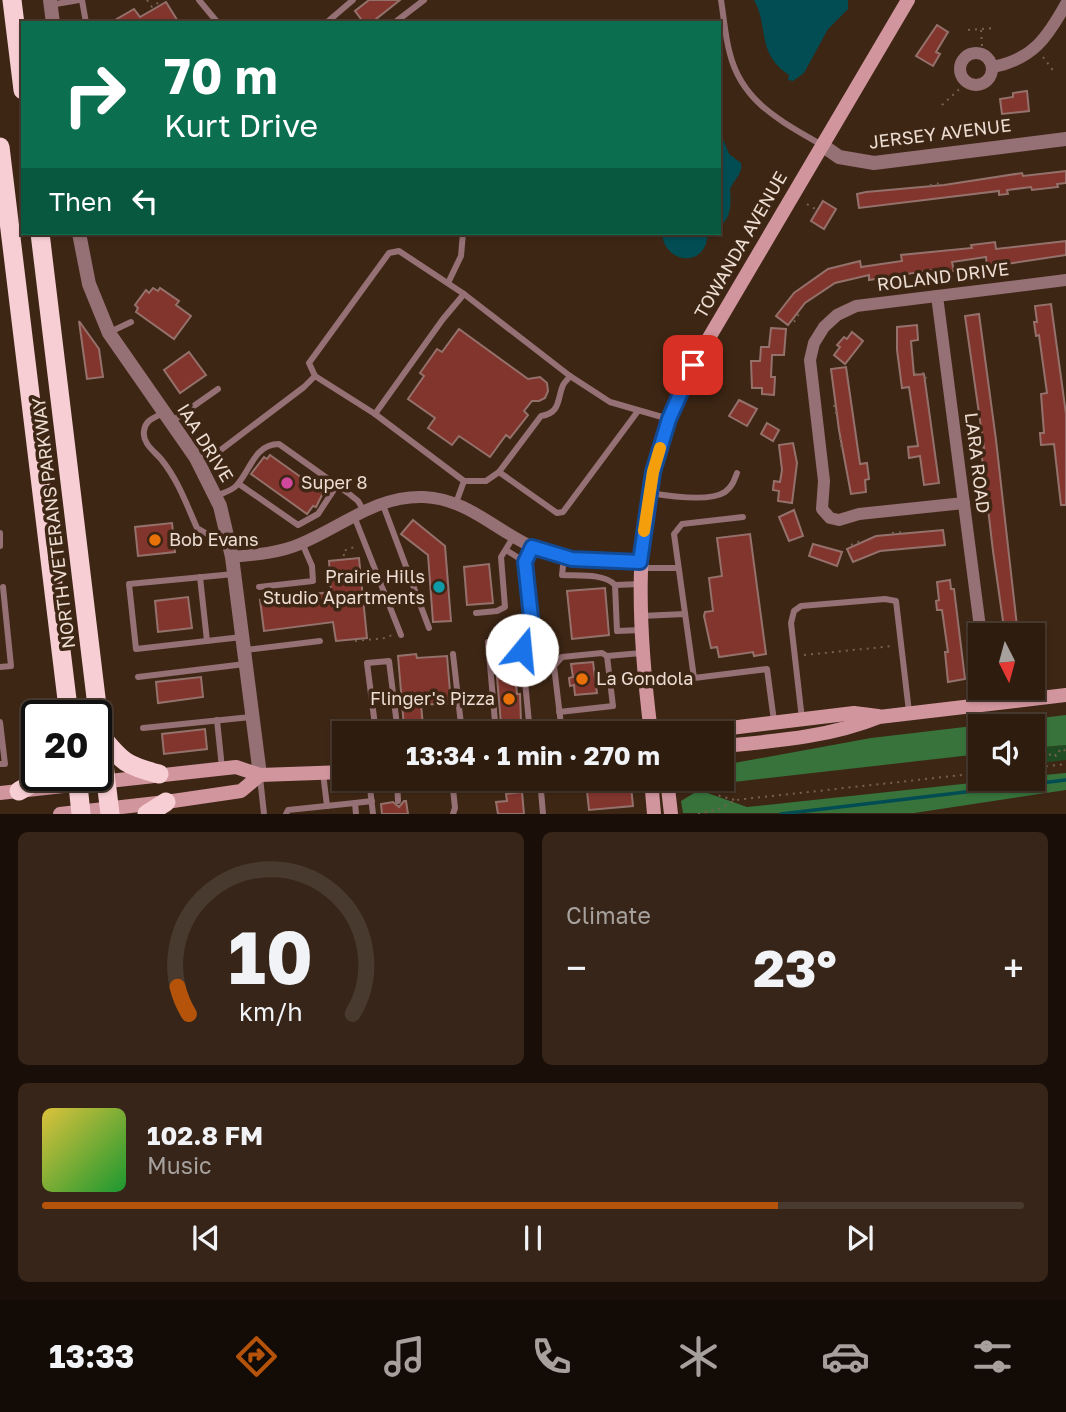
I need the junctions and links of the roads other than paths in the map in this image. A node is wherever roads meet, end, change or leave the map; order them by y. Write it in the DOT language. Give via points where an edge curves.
graph roads {
  1 [pos="12,0"];
  2 [pos="81,0"];
  3 [pos="199,0"];
  4 [pos="353,0"];
  5 [pos="424,0"];
  6 [pos="720,0"];
  7 [pos="908,0"];
  8 [pos="50,2"];
  9 [pos="1066,5"];
  10 [pos="53,21"];
  11 [pos="86,21"];
  12 [pos="216,21"];
  13 [pos="328,21"];
  14 [pos="397,21"];
  15 [pos="993,67"];
  16 [pos="21,74"];
  17 [pos="1066,139"];
  18 [pos="822,145"];
  19 [pos="0,147"];
  20 [pos="40,235"];
  21 [pos="79,235"];
  22 [pos="463,235"];
  23 [pos="1066,280"];
  24 [pos="448,283"];
  25 [pos="464,294"];
  26 [pos="937,296"];
  27 [pos="131,322"];
  28 [pos="109,333"];
  29 [pos="315,376"];
  30 [pos="570,376"];
  31 [pos="218,389"];
  32 [pos="638,411"];
  33 [pos="375,414"];
  34 [pos="168,417"];
  35 [pos="669,419"];
  36 [pos="201,465"];
  37 [pos="499,472"];
  38 [pos="737,473"];
  39 [pos="464,481"];
  40 [pos="239,484"];
  41 [pos="338,485"];
  42 [pos="650,493"];
  43 [pos="216,496"];
  44 [pos="382,503"];
  45 [pos="456,503"];
  46 [pos="964,503"];
  47 [pos="359,514"];
  48 [pos="743,517"];
  49 [pos="0,533"];
  50 [pos="228,534"];
  51 [pos="514,536"];
  52 [pos="302,543"];
  53 [pos="0,546"];
  54 [pos="532,547"];
  55 [pos="506,550"];
  56 [pos="232,557"];
  57 [pos="564,557"];
  58 [pos="598,560"];
  59 [pos="525,562"];
  60 [pos="640,565"];
  61 [pos="678,568"];
  62 [pos="234,574"];
  63 [pos="200,577"];
  64 [pos="597,578"];
  65 [pos="641,584"];
  66 [pos="615,585"];
  67 [pos="3,587"];
  68 [pos="259,587"];
  69 [pos="476,613"];
  70 [pos="685,614"];
  71 [pos="641,623"];
  72 [pos="979,623"];
  73 [pos="429,628"];
  74 [pos="400,633"];
  75 [pos="207,641"];
  76 [pos="320,641"];
  77 [pos="245,650"];
  78 [pos="522,650"];
  79 [pos="642,653"];
  80 [pos="453,654"];
  81 [pos="607,656"];
  82 [pos="0,667"];
  83 [pos="138,677"];
  84 [pos="1066,695"];
  85 [pos="67,700"];
  86 [pos="97,700"];
  87 [pos="988,700"];
  88 [pos="989,704"];
  89 [pos="559,712"];
  90 [pos="909,712"];
  91 [pos="253,716"];
  92 [pos="879,716"];
  93 [pos="802,719"];
  94 [pos="217,720"];
  95 [pos="461,721"];
  96 [pos="495,721"];
  97 [pos="529,721"];
  98 [pos="560,721"];
  99 [pos="650,721"];
  100 [pos="0,722"];
  101 [pos="774,723"];
  102 [pos="143,728"];
  103 [pos="734,728"];
  104 [pos="397,732"];
  105 [pos="734,745"];
  106 [pos="112,750"];
  107 [pos="0,764"];
  108 [pos="222,768"];
  109 [pos="323,772"];
  110 [pos="332,772"];
  111 [pos="159,774"];
  112 [pos="260,775"];
  113 [pos="112,780"];
  114 [pos="78,791"];
  115 [pos="107,791"];
  116 [pos="371,791"];
  117 [pos="398,791"];
  118 [pos="453,791"];
  119 [pos="541,791"];
  120 [pos="652,791"];
  121 [pos="668,791"];
  122 [pos="398,801"];
  123 [pos="166,802"];
  124 [pos="372,802"];
  125 [pos="355,803"];
  126 [pos="327,806"];
  127 [pos="670,810"];
  128 [pos="110,811"];
  129 [pos="654,811"];
  130 [pos="81,812"];
  131 [pos="60,814"];
  132 [pos="147,814"];
  133 [pos="264,814"];
  134 [pos="286,814"];
  135 [pos="356,814"];
  136 [pos="373,814"];
  137 [pos="453,814"];
  138 [pos="542,814"];
  1 -- 16 [label="highway"];
  2 -- 8 [label="lane"];
  2 -- 11 [label="lane"];
  3 -- 12 [label="lane"];
  4 -- 13 [label="lane"];
  5 -- 14 [label="lane"];
  6 -- 18 [label="lane" via="741,84 772,115"];
  7 -- 18 [label="main road, TOWANDA AVENUE"];
  8 -- 10 [label="street"];
  9 -- 15 [label="street" via="1037,47"];
  15 -- 15 [label="street" via="984,83 974,85 962,77 960,68 968,55 977,53"];
  17 -- 18 [label="street, JERSEY AVENUE" via="874,163 838,157"];
  18 -- 35 [label="main road, TOWANDA AVENUE" via="693,365"];
  19 -- 85 [label="highway, NORTH VETERANS PARKWAY"];
  20 -- 86 [label="highway, NORTH VETERANS PARKWAY"];
  21 -- 28 [label="street, IAA DRIVE" via="89,284"];
  22 -- 24 [label="lane" via="461,256"];
  23 -- 26 [label="street, ROLAND DRIVE"];
  24 -- 25 [label="lane"];
  24 -- 29 [label="lane" via="399,251 389,253 309,363"];
  25 -- 30 [label="lane"];
  25 -- 33 [label="lane"];
  26 -- 46 [label="street, LARA ROAD"];
  26 -- 46 [label="street, ROLAND DRIVE" via="856,306 828,322 814,343 809,369 824,481 822,509 839,520"];
  27 -- 28 [label="lane"];
  28 -- 34 [label="street, IAA DRIVE"];
  29 -- 33 [label="lane"];
  29 -- 36 [label="lane"];
  30 -- 32 [label="lane" via="610,402"];
  30 -- 37 [label="lane" via="558,405 541,416"];
  31 -- 34 [label="lane"];
  32 -- 35 [label="lane"];
  32 -- 37 [label="lane" via="563,512 557,513"];
  33 -- 39 [label="lane"];
  34 -- 36 [label="street, IAA DRIVE"];
  34 -- 50 [label="lane" via="148,421 144,431 148,445 175,478 197,528 209,535"];
  35 -- 42 [label="main road, TOWANDA AVENUE"];
  36 -- 43 [label="street, IAA DRIVE"];
  37 -- 39 [label="lane" via="486,481"];
  38 -- 42 [label="lane" via="727,491 717,496"];
  39 -- 45 [label="lane"];
  40 -- 41 [label="lane" via="298,525 318,514"];
  40 -- 41 [label="lane" via="257,454 279,444"];
  40 -- 43 [label="lane"];
  41 -- 47 [label="lane" via="358,501"];
  42 -- 60 [label="main road, TOWANDA AVENUE"];
  43 -- 50 [label="street, IAA DRIVE"];
  44 -- 45 [label="street" via="422,497"];
  44 -- 47 [label="street"];
  44 -- 73 [label="lane"];
  45 -- 51 [label="street"];
  46 -- 72 [label="street, LARA ROAD"];
  47 -- 52 [label="street"];
  47 -- 74 [label="lane" via="365,544"];
  48 -- 61 [label="lane" via="682,524 674,534"];
  49 -- 53 [label="lane"];
  50 -- 56 [label="street, IAA DRIVE"];
  51 -- 54 [label="street"];
  51 -- 55 [label="lane"];
  52 -- 56 [label="street"];
  52 -- 68 [label="lane" via="313,581"];
  54 -- 57 [label="street"];
  54 -- 59 [label="lane"];
  55 -- 59 [label="lane"];
  55 -- 69 [label="lane" via="501,557 505,607"];
  56 -- 62 [label="street, IAA DRIVE"];
  57 -- 58 [label="street"];
  57 -- 64 [label="lane" via="562,575"];
  58 -- 60 [label="street"];
  58 -- 64 [label="lane"];
  59 -- 78 [label="lane" via="533,636"];
  60 -- 61 [label="lane"];
  60 -- 65 [label="main road, TOWANDA AVENUE"];
  61 -- 70 [label="lane"];
  62 -- 63 [label="lane"];
  62 -- 77 [label="street, IAA DRIVE"];
  63 -- 75 [label="lane"];
  63 -- 75 [label="lane" via="129,584 134,636 136,649"];
  64 -- 66 [label="lane"];
  65 -- 66 [label="lane"];
  65 -- 71 [label="main road, TOWANDA AVENUE"];
  66 -- 71 [label="lane" via="617,631"];
  67 -- 82 [label="lane" via="11,666"];
  70 -- 71 [label="lane"];
  70 -- 101 [label="lane" via="694,678 767,668"];
  71 -- 79 [label="main road, TOWANDA AVENUE"];
  75 -- 77 [label="lane"];
  76 -- 77 [label="lane"];
  77 -- 83 [label="lane"];
  77 -- 91 [label="street, IAA DRIVE"];
  78 -- 96 [label="lane" via="521,640 488,642"];
  78 -- 97 [label="lane"];
  79 -- 81 [label="lane"];
  79 -- 99 [label="main road, TOWANDA AVENUE"];
  80 -- 95 [label="lane"];
  81 -- 89 [label="lane" via="562,657 554,666"];
  81 -- 89 [label="lane" via="613,706"];
  84 -- 88 [label="main road"];
  87 -- 88 [label="street"];
  88 -- 90 [label="main road"];
  89 -- 98 [label="lane"];
  90 -- 92 [label="main road"];
  90 -- 93 [label="lane" via="892,599 802,606 793,611"];
  91 -- 94 [label="lane"];
  91 -- 112 [label="street, IAA DRIVE"];
  92 -- 93 [label="main road" via="854,713"];
  92 -- 105 [label="main road" via="830,732"];
  93 -- 101 [label="main road"];
  94 -- 102 [label="lane"];
  94 -- 108 [label="lane"];
  100 -- 107 [label="lane" via="5,764"];
  101 -- 103 [label="main road"];
  104 -- 104 [label="lane" via="389,661 368,663 376,733"];
  106 -- 111 [label="highway" via="132,767"];
  108 -- 111 [label="main road"];
  108 -- 112 [label="main road" via="236,767"];
  109 -- 110 [label="main road"];
  109 -- 112 [label="main road"];
  109 -- 126 [label="lane"];
  111 -- 113 [label="main road"];
  112 -- 123 [label="main road" via="241,791"];
  112 -- 133 [label="lane"];
  114 -- 130 [label="highway"];
  115 -- 128 [label="highway, NORTH VETERANS PARKWAY"];
  116 -- 124 [label="lane"];
  117 -- 122 [label="lane"];
  118 -- 137 [label="lane"];
  119 -- 138 [label="lane"];
  120 -- 129 [label="main road"];
  121 -- 127 [label="main road"];
  123 -- 128 [label="main road"];
  123 -- 132 [label="highway"];
  124 -- 125 [label="lane"];
  124 -- 136 [label="lane"];
  125 -- 126 [label="lane"];
  125 -- 135 [label="lane"];
  126 -- 134 [label="lane" via="288,810"];
  128 -- 130 [label="main road"];
  130 -- 131 [label="main road"];
}
